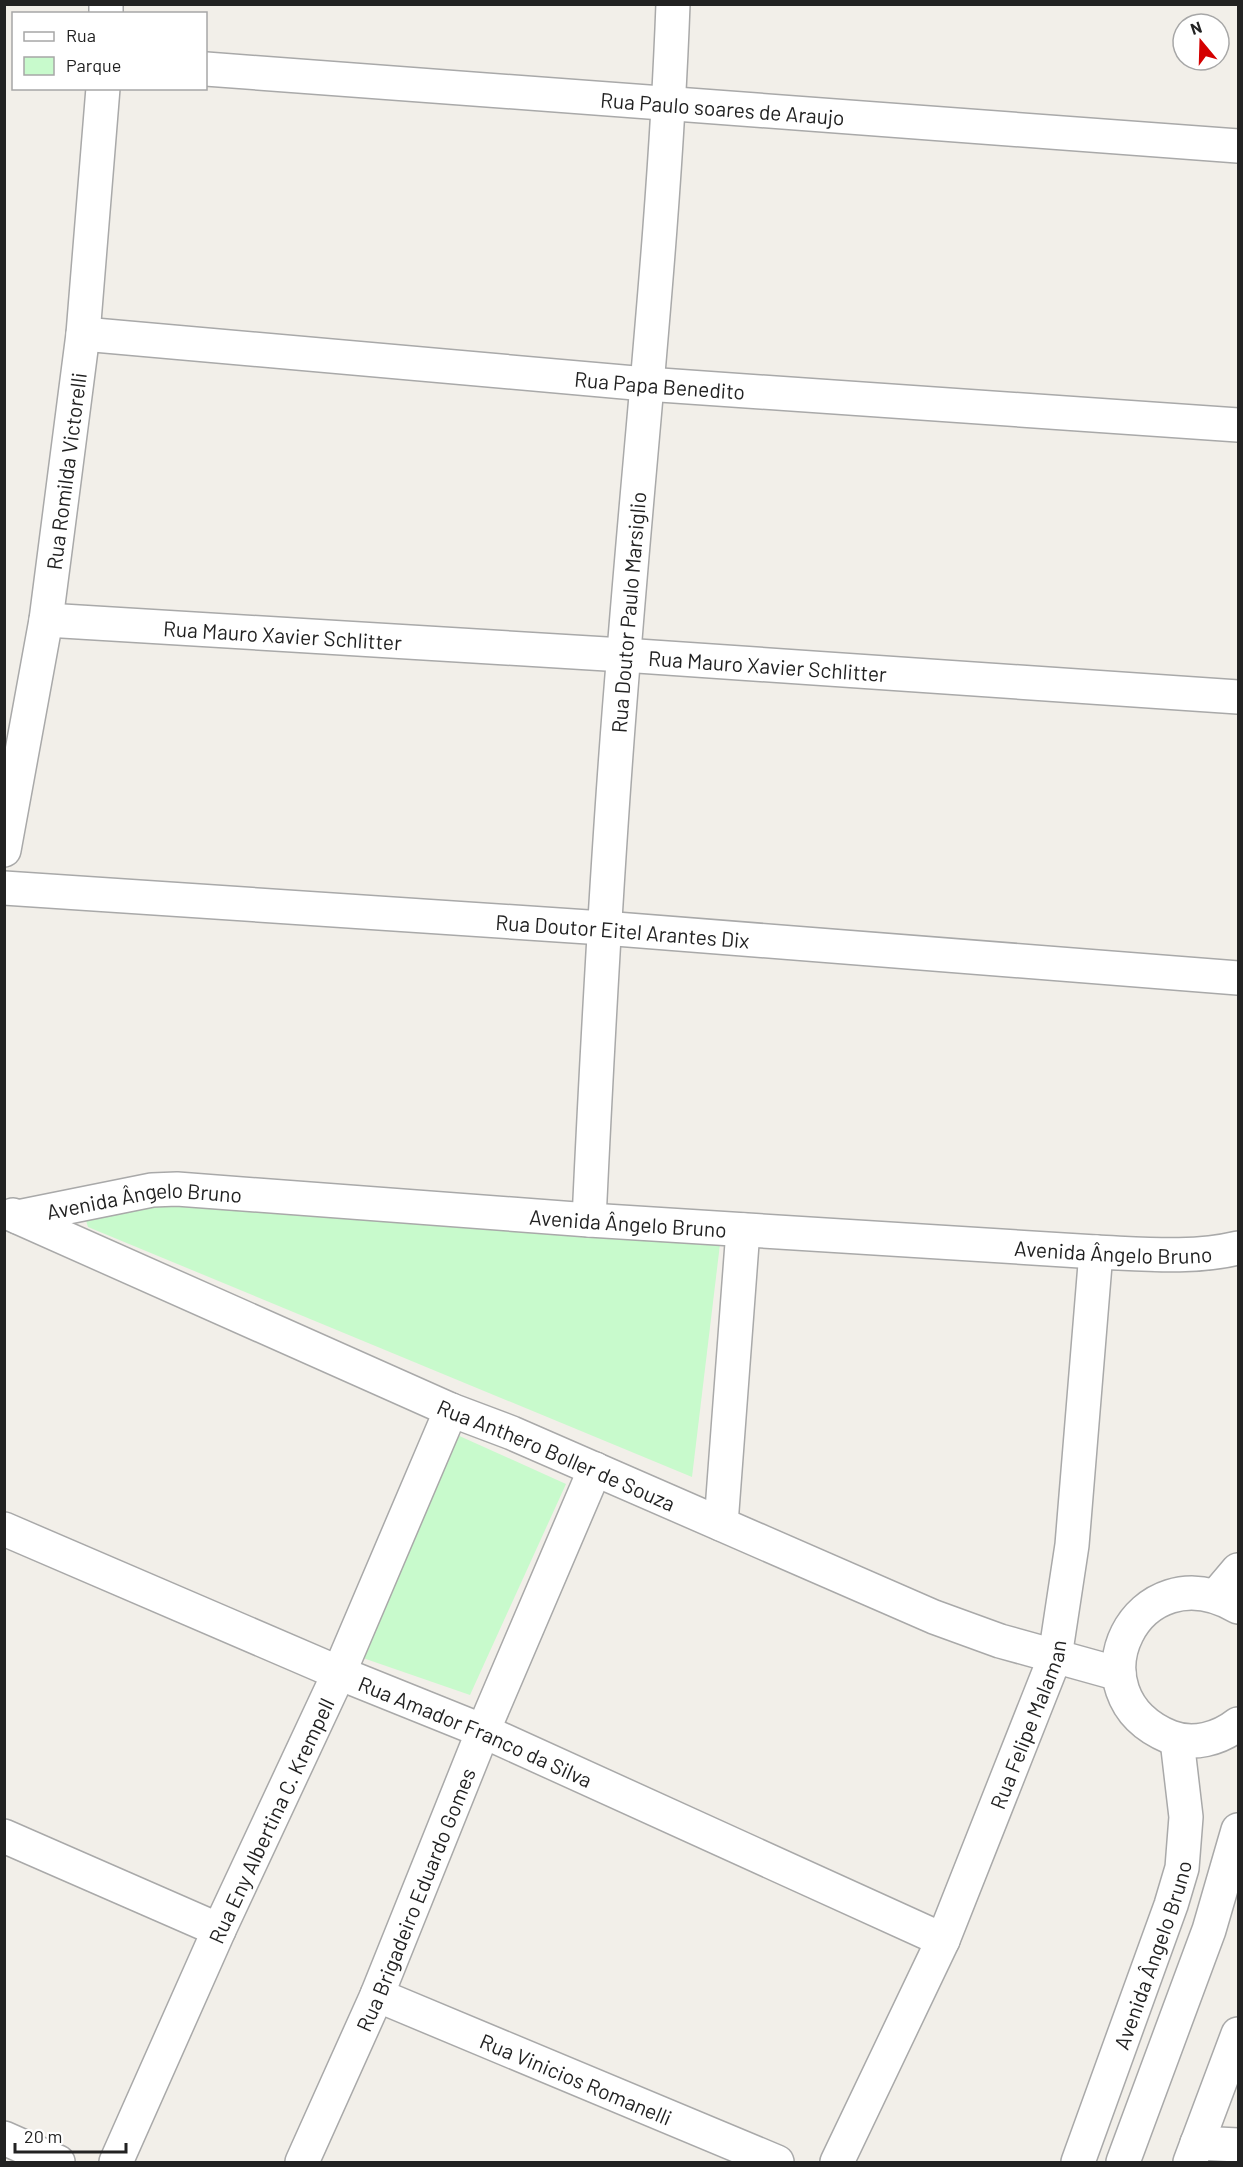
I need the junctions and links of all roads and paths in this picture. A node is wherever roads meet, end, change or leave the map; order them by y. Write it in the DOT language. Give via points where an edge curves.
graph roads {
  1 [pos="673,4"];
  2 [pos="207,69"];
  3 [pos="103,90"];
  4 [pos="669,104"];
  5 [pos="1239,146"];
  6 [pos="83,334"];
  7 [pos="646,384"];
  8 [pos="1239,425"];
  9 [pos="46,620"];
  10 [pos="623,655"];
  11 [pos="1239,697"];
  12 [pos="4,850"];
  13 [pos="4,888"];
  14 [pos="603,928"];
  15 [pos="1239,978"];
  16 [pos="11,1214"];
  17 [pos="589,1220"];
  18 [pos="743,1230"];
  19 [pos="1239,1248"];
  20 [pos="1096,1252"];
  21 [pos="451,1410"];
  22 [pos="596,1469"];
  23 [pos="721,1524"];
  24 [pos="4,1529"];
  25 [pos="1239,1570"];
  26 [pos="1227,1601"];
  27 [pos="1055,1657"];
  28 [pos="339,1673"];
  29 [pos="1119,1674"];
  30 [pos="1239,1724"];
  31 [pos="483,1731"];
  32 [pos="1177,1740"];
  33 [pos="1239,1830"];
  34 [pos="4,1836"];
  35 [pos="219,1930"];
  36 [pos="943,1940"];
  37 [pos="376,1995"];
  38 [pos="1239,2034"];
  39 [pos="4,2138"];
  40 [pos="1239,2145"];
  41 [pos="1193,2153"];
  42 [pos="58,2163"];
  43 [pos="116,2163"];
  44 [pos="302,2163"];
  45 [pos="777,2163"];
  46 [pos="837,2163"];
  47 [pos="1078,2163"];
  48 [pos="1123,2163"];
  1 -- 4 [label="street, Rua Doutor Paulo Marsiglio"];
  2 -- 4 [label="street, Rua Paulo soares de Araujo"];
  3 -- 6 [label="street, Rua Romilda Victorelli"];
  4 -- 5 [label="street, Rua Paulo soares de Araujo"];
  4 -- 7 [label="street, Rua Doutor Paulo Marsiglio"];
  6 -- 7 [label="street, Rua Papa Benedito"];
  6 -- 9 [label="street, Rua Romilda Victorelli"];
  7 -- 8 [label="street, Rua Papa Benedito"];
  7 -- 10 [label="street, Rua Doutor Paulo Marsiglio"];
  9 -- 10 [label="street, Rua Mauro Xavier Schlitter"];
  9 -- 12 [label="street, Rua Romilda Victorelli"];
  10 -- 11 [label="street, Rua Mauro Xavier Schlitter"];
  10 -- 14 [label="street, Rua Doutor Paulo Marsiglio"];
  13 -- 14 [label="street, Rua Doutor Eitel Arantes Dix"];
  14 -- 15 [label="street, Rua Doutor Eitel Arantes Dix"];
  14 -- 17 [label="street, Rua Doutor Paulo Marsiglio"];
  16 -- 17 [label="street, Avenida Ângelo Bruno" via="177,1189"];
  16 -- 21 [label="street, Rua Anthero Boller de Souza"];
  17 -- 18 [label="street, Avenida Ângelo Bruno"];
  18 -- 20 [label="street, Avenida Ângelo Bruno"];
  18 -- 23 [label="street"];
  19 -- 20 [label="street, Avenida Ângelo Bruno" via="1173,1256"];
  20 -- 27 [label="street, Rua Felipe Malaman" via="1072,1545"];
  21 -- 22 [label="street, Rua Anthero Boller de Souza"];
  21 -- 28 [label="street, Rua Eny Albertina C. Krempell"];
  22 -- 23 [label="street, Rua Anthero Boller de Souza"];
  22 -- 31 [label="street, Rua Brigadeiro Eduardo Gomes"];
  23 -- 27 [label="street, Rua Anthero Boller de Souza" via="934,1617"];
  24 -- 28 [label="street, Rua Amador Franco da Silva"];
  25 -- 26 [label="street"];
  26 -- 29 [label="street" via="1191,1592 1167,1597 1146,1609 1129,1628 1120,1651"];
  27 -- 29 [label="street, Rua Anthero Boller de Souza"];
  27 -- 36 [label="street, Rua Felipe Malaman"];
  28 -- 31 [label="street, Rua Amador Franco da Silva"];
  28 -- 35 [label="street, Rua Eny Albertina C. Krempell"];
  29 -- 32 [label="street" via="1124,1696 1136,1716"];
  30 -- 32 [label="street" via="1227,1733 1203,1741"];
  31 -- 36 [label="street, Rua Amador Franco da Silva"];
  31 -- 37 [label="street, Rua Brigadeiro Eduardo Gomes"];
  32 -- 47 [label="street, Avenida Ângelo Bruno" via="1186,1816 1182,1868"];
  33 -- 48 [label="street, Avenida Ângelo Bruno" via="1209,1930"];
  34 -- 35 [label="street"];
  35 -- 43 [label="street, Rua Eny Albertina C. Krempell"];
  36 -- 46 [label="street, Rua Felipe Malaman"];
  37 -- 44 [label="street, Rua Brigadeiro Eduardo Gomes"];
  37 -- 45 [label="street, Rua Vinicios Romanelli"];
  38 -- 41 [label="street"];
  39 -- 42 [label="street"];
  40 -- 41 [label="street"];
}
